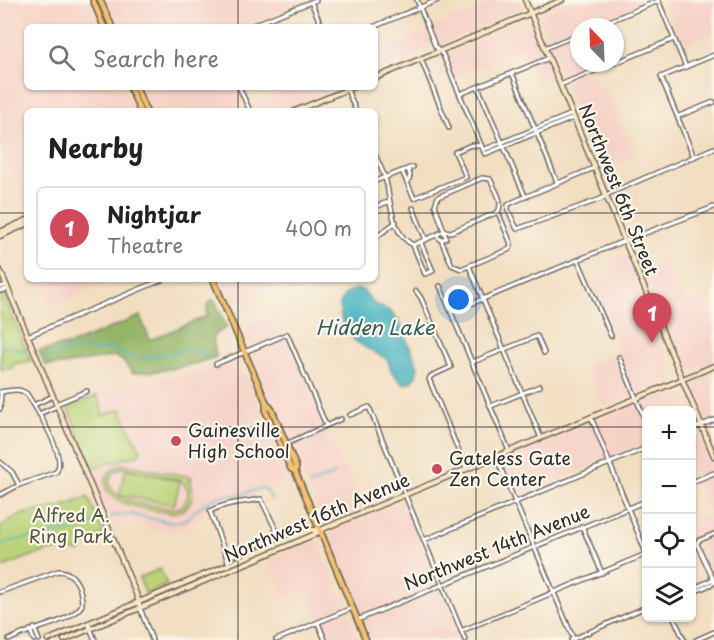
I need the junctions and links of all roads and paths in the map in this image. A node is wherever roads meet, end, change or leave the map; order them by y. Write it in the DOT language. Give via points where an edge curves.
graph roads {
  1 [pos="93,0"];
  2 [pos="100,0"];
  3 [pos="417,0"];
  4 [pos="438,0"];
  5 [pos="525,0"];
  6 [pos="562,0"];
  7 [pos="658,0"];
  8 [pos="314,1"];
  9 [pos="420,8"];
  10 [pos="531,13"];
  11 [pos="616,18"];
  12 [pos="103,24"];
  13 [pos="111,24"];
  14 [pos="256,24"];
  15 [pos="321,24"];
  16 [pos="378,25"];
  17 [pos="570,38"];
  18 [pos="674,39"];
  19 [pos="545,48"];
  20 [pos="440,51"];
  21 [pos="714,55"];
  22 [pos="549,58"];
  23 [pos="421,59"];
  24 [pos="624,59"];
  25 [pos="686,67"];
  26 [pos="592,72"];
  27 [pos="512,73"];
  28 [pos="378,77"];
  29 [pos="560,85"];
  30 [pos="478,87"];
  31 [pos="134,90"];
  32 [pos="135,90"];
  33 [pos="241,90"];
  34 [pos="342,90"];
  35 [pos="347,90"];
  36 [pos="133,94"];
  37 [pos="460,94"];
  38 [pos="714,102"];
  39 [pos="143,103"];
  40 [pos="139,108"];
  41 [pos="145,108"];
  42 [pos="249,108"];
  43 [pos="302,108"];
  44 [pos="355,108"];
  45 [pos="573,116"];
  46 [pos="678,116"];
  47 [pos="449,128"];
  48 [pos="535,131"];
  49 [pos="502,145"];
  50 [pos="714,148"];
  51 [pos="483,150"];
  52 [pos="694,157"];
  53 [pos="378,162"];
  54 [pos="413,167"];
  55 [pos="594,168"];
  56 [pos="407,169"];
  57 [pos="402,171"];
  58 [pos="384,177"];
  59 [pos="378,180"];
  60 [pos="408,182"];
  61 [pos="557,182"];
  62 [pos="525,196"];
  63 [pos="605,196"];
  64 [pos="388,202"];
  65 [pos="378,206"];
  66 [pos="714,207"];
  67 [pos="413,208"];
  68 [pos="498,212"];
  69 [pos="396,222"];
  70 [pos="24,224"];
  71 [pos="444,231"];
  72 [pos="0,234"];
  73 [pos="436,235"];
  74 [pos="378,236"];
  75 [pos="426,240"];
  76 [pos="441,240"];
  77 [pos="421,242"];
  78 [pos="624,242"];
  79 [pos="413,245"];
  80 [pos="578,260"];
  81 [pos="469,266"];
  82 [pos="0,270"];
  83 [pos="157,282"];
  84 [pos="214,282"];
  85 [pos="440,286"];
  86 [pos="7,287"];
  87 [pos="0,289"];
  88 [pos="416,291"];
  89 [pos="483,300"];
  90 [pos="451,312"];
  91 [pos="28,336"];
  92 [pos="611,336"];
  93 [pos="504,349"];
  94 [pos="244,351"];
  95 [pos="544,353"];
  96 [pos="619,357"];
  97 [pos="472,363"];
  98 [pos="216,364"];
  99 [pos="714,366"];
  100 [pos="682,379"];
  101 [pos="540,386"];
  102 [pos="87,391"];
  103 [pos="1,392"];
  104 [pos="522,393"];
  105 [pos="53,396"];
  106 [pos="637,398"];
  107 [pos="266,402"];
  108 [pos="34,405"];
  109 [pos="57,405"];
  110 [pos="491,406"];
  111 [pos="0,409"];
  112 [pos="642,411"];
  113 [pos="266,412"];
  114 [pos="39,414"];
  115 [pos="350,415"];
  116 [pos="591,417"];
  117 [pos="341,419"];
  118 [pos="714,420"];
  119 [pos="326,425"];
  120 [pos="701,425"];
  121 [pos="696,427"];
  122 [pos="542,438"];
  123 [pos="285,442"];
  124 [pos="642,450"];
  125 [pos="509,451"];
  126 [pos="714,456"];
  127 [pos="496,457"];
  128 [pos="0,462"];
  129 [pos="609,463"];
  130 [pos="466,469"];
  131 [pos="295,471"];
  132 [pos="714,473"];
  133 [pos="696,480"];
  134 [pos="19,485"];
  135 [pos="0,495"];
  136 [pos="405,495"];
  137 [pos="515,502"];
  138 [pos="642,503"];
  139 [pos="629,509"];
  140 [pos="582,526"];
  141 [pos="319,531"];
  142 [pos="714,534"];
  143 [pos="279,536"];
  144 [pos="424,540"];
  145 [pos="282,542"];
  146 [pos="642,543"];
  147 [pos="534,546"];
  148 [pos="642,555"];
  149 [pos="227,558"];
  150 [pos="230,567"];
  151 [pos="602,573"];
  152 [pos="196,581"];
  153 [pos="714,581"];
  154 [pos="442,584"];
  155 [pos="696,589"];
  156 [pos="0,592"];
  157 [pos="554,592"];
  158 [pos="139,602"];
  159 [pos="140,608"];
  160 [pos="352,608"];
  161 [pos="642,609"];
  162 [pos="357,620"];
  163 [pos="318,622"];
  164 [pos="676,622"];
  165 [pos="88,623"];
  166 [pos="91,628"];
  167 [pos="32,629"];
  168 [pos="461,631"];
  169 [pos="714,632"];
  170 [pos="9,640"];
  171 [pos="34,640"];
  172 [pos="39,640"];
  173 [pos="48,640"];
  174 [pos="64,640"];
  175 [pos="95,640"];
  176 [pos="152,640"];
  177 [pos="276,640"];
  178 [pos="325,640"];
  179 [pos="366,640"];
  180 [pos="465,640"];
  181 [pos="573,640"];
  182 [pos="684,640"];
  183 [pos="696,640"];
  1 -- 12 [label="main road"];
  2 -- 13 [label="main road"];
  3 -- 9 [label="street"];
  4 -- 9 [label="street"];
  5 -- 10 [label="main road, Northwest 6th Street"];
  6 -- 10 [label="main road"];
  7 -- 11 [label="street"];
  7 -- 18 [label="street"];
  8 -- 14 [label="street"];
  8 -- 15 [label="street"];
  9 -- 16 [label="street"];
  9 -- 20 [label="street"];
  10 -- 19 [label="main road, Northwest 6th Street"];
  10 -- 20 [label="main road"];
  17 -- 19 [label="street"];
  18 -- 24 [label="street"];
  18 -- 25 [label="street"];
  19 -- 22 [label="main road, Northwest 6th Street"];
  20 -- 23 [label="main road"];
  20 -- 37 [label="street"];
  21 -- 25 [label="street"];
  22 -- 27 [label="street"];
  22 -- 29 [label="main road, Northwest 6th Street"];
  23 -- 28 [label="main road"];
  23 -- 47 [label="street"];
  25 -- 46 [label="street" via="661,77"];
  26 -- 29 [label="street"];
  27 -- 30 [label="street"];
  27 -- 48 [label="street"];
  29 -- 45 [label="main road, Northwest 6th Street"];
  30 -- 37 [label="street"];
  30 -- 49 [label="street"];
  31 -- 36 [label="main road"];
  32 -- 39 [label="main road"];
  33 -- 42 [label="street"];
  34 -- 43 [label="main road"];
  35 -- 44 [label="street"];
  36 -- 39 [label="main road"];
  36 -- 40 [label="main road"];
  37 -- 51 [label="street"];
  38 -- 46 [label="street"];
  39 -- 41 [label="main road"];
  45 -- 48 [label="street"];
  45 -- 55 [label="main road, Northwest 6th Street"];
  46 -- 52 [label="street"];
  48 -- 49 [label="street"];
  48 -- 61 [label="street"];
  49 -- 51 [label="street"];
  49 -- 62 [label="street"];
  50 -- 52 [label="street"];
  51 -- 60 [label="street" via="471,145 455,152 466,177 414,198"];
  52 -- 63 [label="street"];
  53 -- 58 [label="street"];
  54 -- 56 [label="street"];
  55 -- 61 [label="street"];
  55 -- 63 [label="main road, Northwest 6th Street"];
  56 -- 57 [label="street"];
  56 -- 60 [label="street"];
  57 -- 58 [label="street"];
  57 -- 60 [label="street"];
  58 -- 59 [label="street"];
  58 -- 64 [label="street"];
  61 -- 62 [label="street"];
  62 -- 63 [label="street" via="508,205 517,229"];
  63 -- 78 [label="main road, Northwest 6th Street"];
  64 -- 65 [label="street"];
  64 -- 69 [label="street"];
  66 -- 78 [label="street"];
  67 -- 75 [label="street"];
  68 -- 71 [label="street" via="451,232"];
  68 -- 71 [label="street" via="500,201 490,179 482,178 438,197 435,205"];
  68 -- 81 [label="street" via="512,244 510,249"];
  69 -- 74 [label="street"];
  69 -- 79 [label="street" via="403,238"];
  70 -- 72 [label="main road"];
  71 -- 73 [label="street"];
  71 -- 76 [label="street" via="446,238"];
  73 -- 75 [label="street"];
  73 -- 76 [label="street"];
  75 -- 77 [label="street"];
  76 -- 81 [label="street" via="452,265"];
  77 -- 79 [label="street"];
  77 -- 79 [label="street" via="433,271 425,274"];
  78 -- 80 [label="street"];
  78 -- 100 [label="main road, Northwest 6th Street"];
  80 -- 89 [label="street"];
  80 -- 92 [label="street"];
  81 -- 89 [label="street"];
  82 -- 86 [label="main road"];
  83 -- 91 [label="street"];
  84 -- 94 [label="main road"];
  85 -- 90 [label="street"];
  86 -- 87 [label="street"];
  86 -- 91 [label="main road"];
  88 -- 130 [label="street" via="451,368 429,380"];
  89 -- 90 [label="street"];
  89 -- 93 [label="street"];
  90 -- 97 [label="street"];
  91 -- 105 [label="main road"];
  93 -- 95 [label="street" via="537,336"];
  93 -- 97 [label="street"];
  93 -- 104 [label="street"];
  94 -- 98 [label="street"];
  94 -- 107 [label="main road"];
  94 -- 119 [label="street" via="287,334"];
  96 -- 106 [label="street"];
  97 -- 110 [label="street"];
  99 -- 100 [label="main road, Northwest 16th Avenue"];
  100 -- 106 [label="main road, Northwest 16th Avenue"];
  100 -- 120 [label="main road, Northwest 6th Street"];
  101 -- 104 [label="street"];
  102 -- 109 [label="street"];
  103 -- 108 [label="street" via="23,390"];
  103 -- 111 [label="street"];
  104 -- 110 [label="street"];
  104 -- 122 [label="street"];
  105 -- 108 [label="street"];
  105 -- 109 [label="main road"];
  106 -- 112 [label="street"];
  106 -- 116 [label="main road, Northwest 16th Avenue"];
  107 -- 113 [label="main road"];
  107 -- 123 [label="main road"];
  108 -- 114 [label="street"];
  109 -- 114 [label="street"];
  109 -- 158 [label="main road"];
  110 -- 125 [label="street"];
  113 -- 123 [label="main road"];
  113 -- 131 [label="main road"];
  114 -- 134 [label="street" via="56,451 59,469"];
  115 -- 136 [label="street" via="369,407"];
  116 -- 122 [label="main road, Northwest 16th Avenue"];
  116 -- 129 [label="street"];
  117 -- 119 [label="street"];
  118 -- 120 [label="street"];
  119 -- 123 [label="street"];
  120 -- 121 [label="street"];
  120 -- 126 [label="main road, Northwest 6th Street"];
  122 -- 125 [label="main road, Northwest 16th Avenue"];
  123 -- 131 [label="main road"];
  124 -- 129 [label="street"];
  125 -- 127 [label="main road, Northwest 16th Avenue"];
  127 -- 130 [label="main road, Northwest 16th Avenue"];
  127 -- 137 [label="street"];
  128 -- 134 [label="street"];
  129 -- 137 [label="street"];
  129 -- 139 [label="street"];
  130 -- 136 [label="main road, Northwest 16th Avenue"];
  131 -- 141 [label="main road"];
  132 -- 133 [label="street"];
  134 -- 135 [label="street"];
  136 -- 141 [label="main road, Northwest 16th Avenue"];
  136 -- 144 [label="street"];
  137 -- 144 [label="street"];
  137 -- 147 [label="street"];
  138 -- 139 [label="street, Northwest 14th Avenue"];
  139 -- 140 [label="street, Northwest 14th Avenue"];
  139 -- 146 [label="street"];
  140 -- 147 [label="street, Northwest 14th Avenue"];
  140 -- 151 [label="street"];
  141 -- 145 [label="main road" via="311,530"];
  141 -- 150 [label="main road, Northwest 16th Avenue"];
  141 -- 160 [label="main road"];
  142 -- 153 [label="street" via="697,542"];
  143 -- 145 [label="street"];
  143 -- 149 [label="street"];
  143 -- 149 [label="street" via="261,499 216,508 210,511"];
  144 -- 154 [label="street"];
  145 -- 150 [label="main road"];
  147 -- 154 [label="street, Northwest 14th Avenue"];
  147 -- 157 [label="street"];
  148 -- 151 [label="street"];
  149 -- 150 [label="street"];
  150 -- 152 [label="main road, Northwest 16th Avenue"];
  151 -- 157 [label="street"];
  152 -- 158 [label="main road, Northwest 16th Avenue"];
  152 -- 159 [label="main road, Northwest 16th Avenue"];
  153 -- 155 [label="street"];
  154 -- 162 [label="street, Northwest 14th Avenue"];
  154 -- 168 [label="street"];
  156 -- 167 [label="street" via="58,571 74,577 82,605 72,615"];
  157 -- 168 [label="street"];
  157 -- 181 [label="street"];
  158 -- 159 [label="main road"];
  158 -- 165 [label="main road, Northwest 16th Avenue"];
  159 -- 166 [label="main road, Northwest 16th Avenue"];
  159 -- 176 [label="street"];
  160 -- 162 [label="main road"];
  160 -- 163 [label="street"];
  161 -- 181 [label="street"];
  162 -- 179 [label="main road"];
  163 -- 177 [label="street"];
  163 -- 178 [label="street"];
  164 -- 182 [label="street"];
  165 -- 166 [label="street"];
  165 -- 173 [label="main road, Northwest 16th Avenue"];
  166 -- 174 [label="main road, Northwest 16th Avenue"];
  166 -- 175 [label="street"];
  167 -- 170 [label="street"];
  167 -- 171 [label="street"];
  167 -- 172 [label="street"];
  168 -- 180 [label="street"];
  169 -- 183 [label="street"];
}
